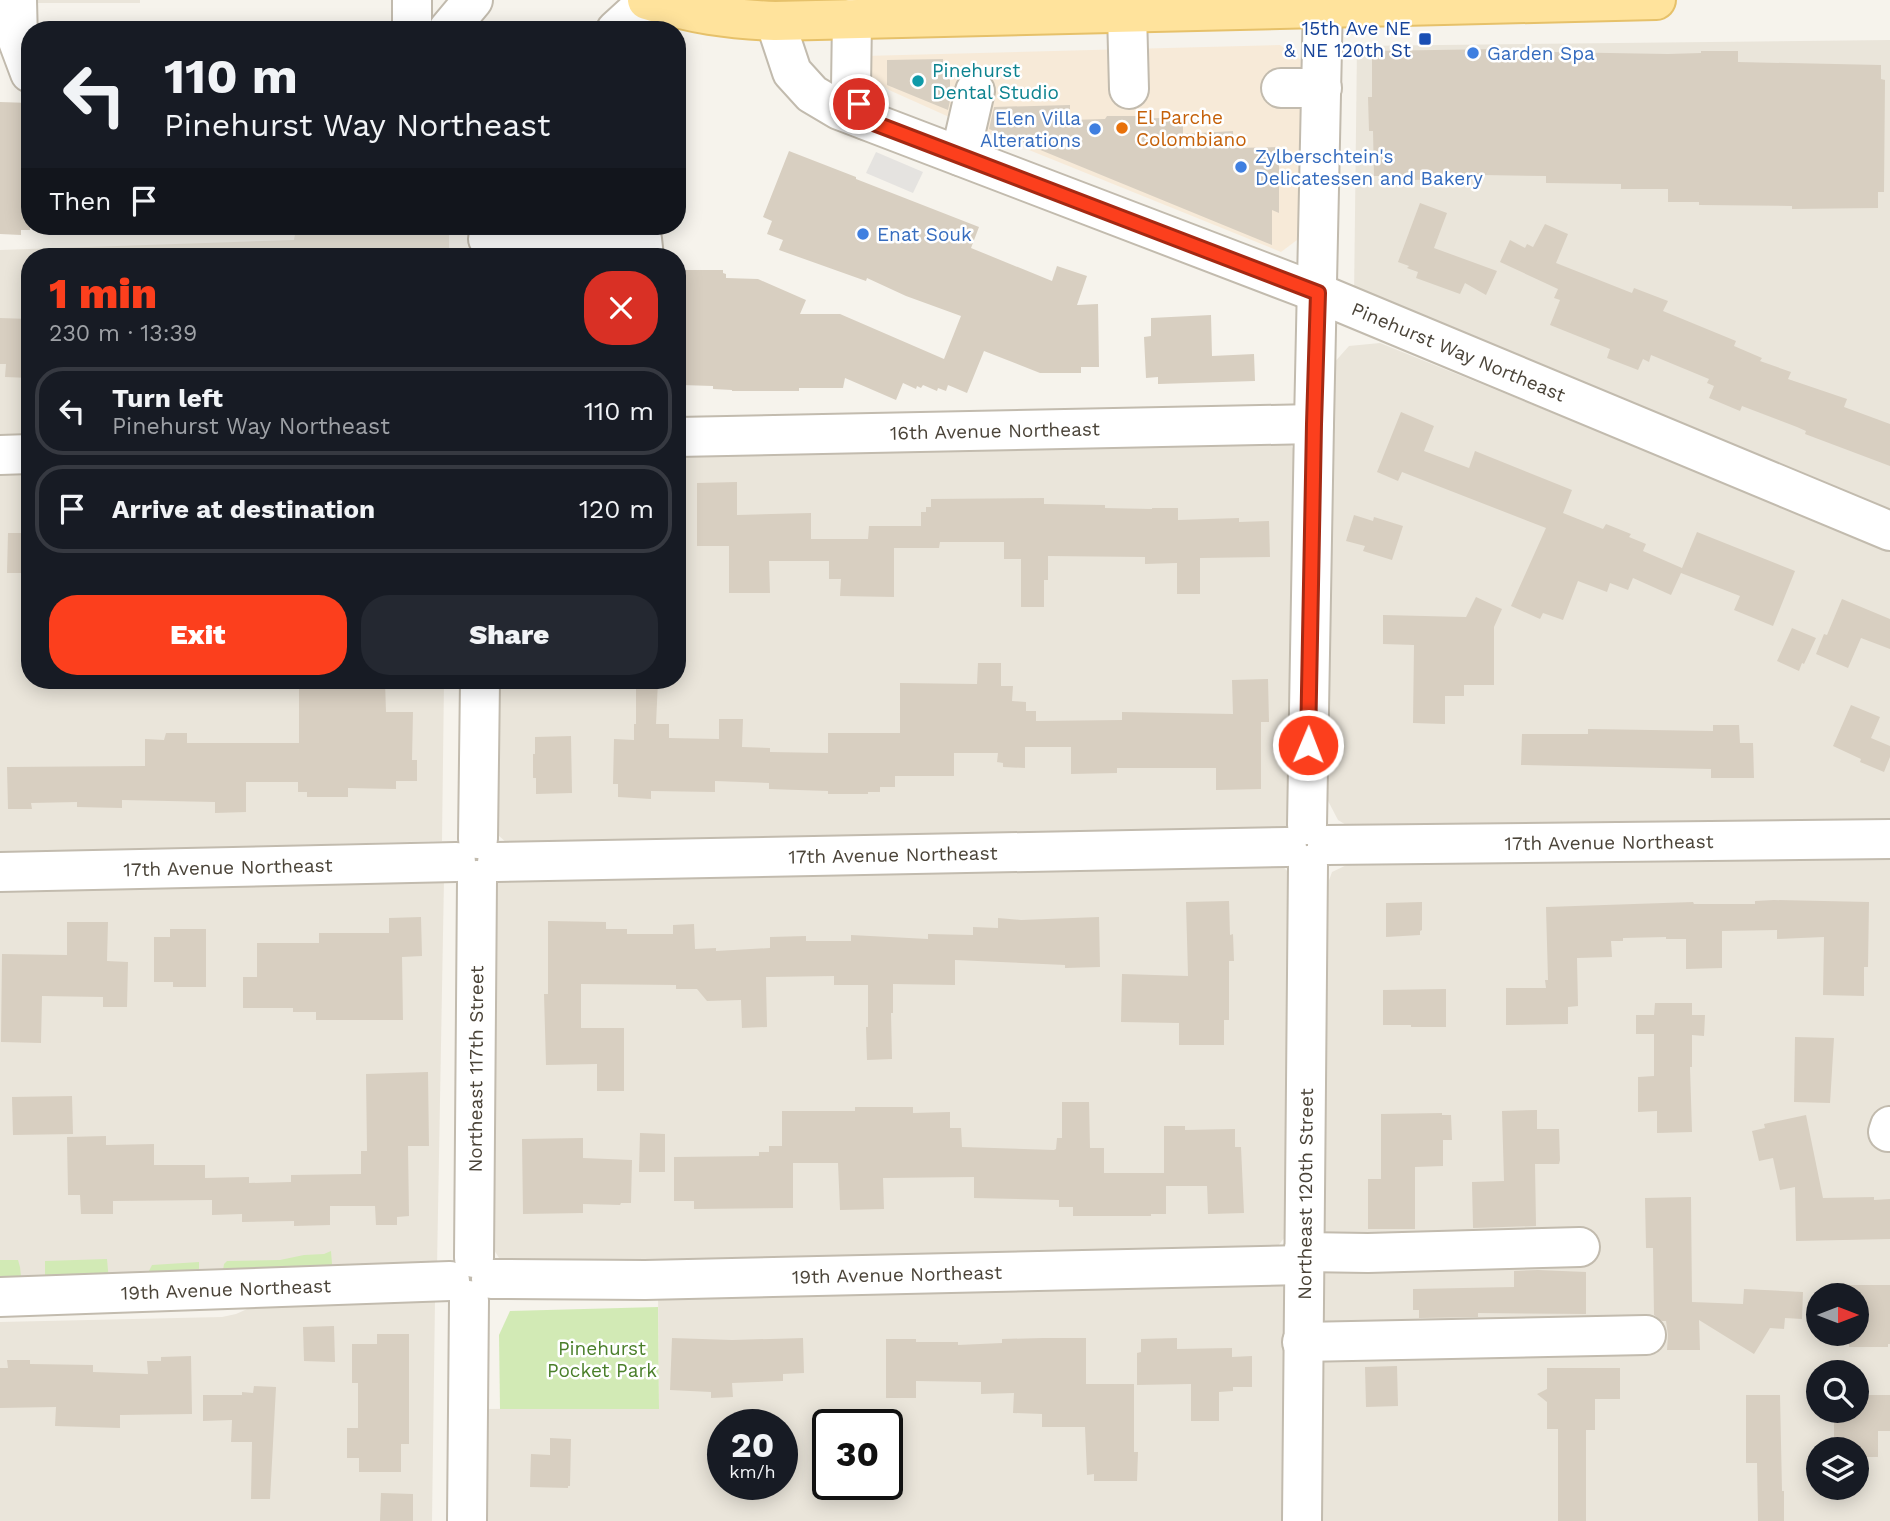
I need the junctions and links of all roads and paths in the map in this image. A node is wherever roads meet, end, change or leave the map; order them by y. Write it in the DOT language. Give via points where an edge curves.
graph roads {
  1 [pos="17,0"];
  2 [pos="412,0"];
  3 [pos="472,0"];
  4 [pos="648,0"];
  5 [pos="1656,0"];
  6 [pos="1323,4"];
  7 [pos="1001,8"];
  8 [pos="1127,13"];
  9 [pos="852,19"];
  10 [pos="412,21"];
  11 [pos="455,21"];
  12 [pos="626,21"];
  13 [pos="775,21"];
  14 [pos="19,49"];
  15 [pos="1281,88"];
  16 [pos="1322,88"];
  17 [pos="1129,89"];
  18 [pos="975,91"];
  19 [pos="866,120"];
  20 [pos="960,156"];
  21 [pos="488,241"];
  22 [pos="643,248"];
  23 [pos="1318,293"];
  24 [pos="1314,424"];
  25 [pos="686,437"];
  26 [pos="21,454"];
  27 [pos="0,455"];
  28 [pos="1890,531"];
  29 [pos="480,689"];
  30 [pos="1890,839"];
  31 [pos="1307,845"];
  32 [pos="477,861"];
  33 [pos="0,872"];
  34 [pos="1580,1247"];
  35 [pos="1303,1258"];
  36 [pos="471,1280"];
  37 [pos="0,1297"];
  38 [pos="1646,1335"];
  39 [pos="1303,1342"];
  40 [pos="467,1521"];
  41 [pos="1302,1521"];
  1 -- 14 [label="street"];
  2 -- 10 [label="street"];
  3 -- 11 [label="street"];
  4 -- 12 [label="street"];
  4 -- 13 [label="main road" via="693,13"];
  5 -- 6 [label="main road"];
  6 -- 8 [label="main road"];
  6 -- 16 [label="street, Northeast 120th Street"];
  7 -- 8 [label="main road"];
  7 -- 9 [label="main road"];
  8 -- 17 [label="street"];
  9 -- 13 [label="main road"];
  9 -- 19 [label="street" via="851,88"];
  13 -- 19 [label="street, Pinehurst Way Northeast" via="792,72 812,93"];
  15 -- 16 [label="street"];
  16 -- 23 [label="street, Northeast 120th Street"];
  18 -- 20 [label="street"];
  19 -- 20 [label="street, Pinehurst Way Northeast"];
  20 -- 23 [label="street, Pinehurst Way Northeast"];
  21 -- 22 [label="street" via="642,239"];
  23 -- 24 [label="street, Northeast 120th Street"];
  23 -- 28 [label="street, Pinehurst Way Northeast"];
  24 -- 25 [label="street, 16th Avenue Northeast"];
  24 -- 31 [label="street, Northeast 120th Street"];
  26 -- 27 [label="street"];
  29 -- 32 [label="street, Northeast 117th Street"];
  30 -- 31 [label="street, 17th Avenue Northeast"];
  31 -- 32 [label="street, 17th Avenue Northeast"];
  31 -- 35 [label="street, Northeast 120th Street"];
  32 -- 33 [label="street, 17th Avenue Northeast"];
  32 -- 36 [label="street, Northeast 117th Street"];
  34 -- 35 [label="street, 19th Avenue Northeast"];
  35 -- 36 [label="street, 19th Avenue Northeast" via="645,1280"];
  35 -- 39 [label="street, Northeast 120th Street"];
  36 -- 37 [label="street, 19th Avenue Northeast"];
  36 -- 40 [label="street, Northeast 117th Street"];
  38 -- 39 [label="street"];
  39 -- 41 [label="street, Northeast 120th Street"];
}
